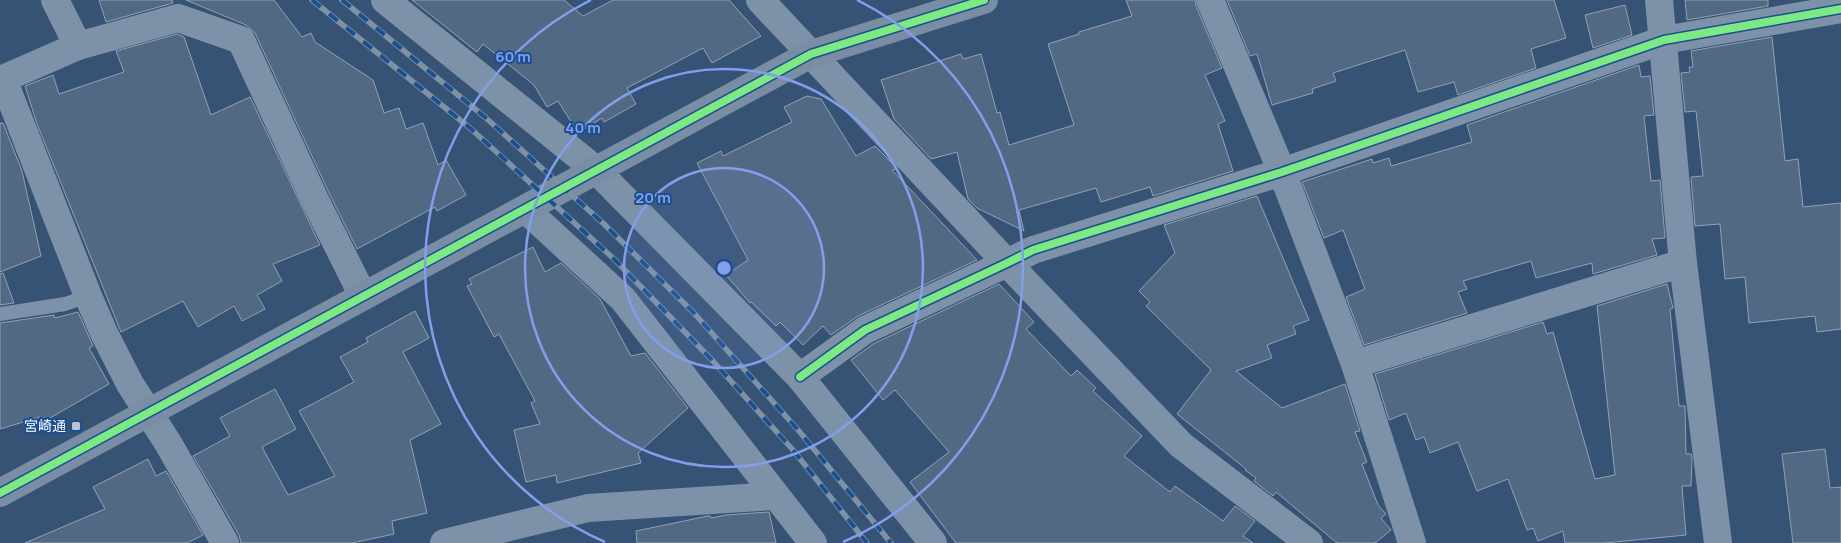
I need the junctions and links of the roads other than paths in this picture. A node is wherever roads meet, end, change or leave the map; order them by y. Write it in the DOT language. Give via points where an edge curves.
graph roads {
  1 [pos="55,0"];
  2 [pos="385,0"];
  3 [pos="760,0"];
  4 [pos="984,0"];
  5 [pos="1210,0"];
  6 [pos="1659,0"];
  7 [pos="1841,9"];
  8 [pos="1664,40"];
  9 [pos="78,46"];
  10 [pos="811,54"];
  11 [pos="596,170"];
  12 [pos="1282,172"];
  13 [pos="525,209"];
  14 [pos="1007,263"];
  15 [pos="1683,263"];
  16 [pos="88,296"];
  17 [pos="364,296"];
  18 [pos="0,314"];
  19 [pos="1355,364"];
  20 [pos="800,376"];
  21 [pos="147,413"];
  22 [pos="0,493"];
  23 [pos="775,496"];
  24 [pos="225,543"];
  25 [pos="444,543"];
  26 [pos="813,543"];
  27 [pos="933,543"];
  28 [pos="1309,543"];
  29 [pos="1412,543"];
  30 [pos="1718,543"];
  1 -- 9 [label="street"];
  2 -- 11 [label="street"];
  3 -- 10 [label="street"];
  4 -- 10 [label="street"];
  5 -- 12 [label="street"];
  6 -- 8 [label="street"];
  7 -- 8 [label="street"];
  8 -- 12 [label="street"];
  8 -- 15 [label="street"];
  9 -- 16 [label="street" via="3,79"];
  9 -- 17 [label="street" via="178,18 241,40 315,200"];
  10 -- 11 [label="street"];
  10 -- 14 [label="street"];
  11 -- 13 [label="street"];
  11 -- 20 [label="street"];
  12 -- 14 [label="street" via="1033,250"];
  12 -- 19 [label="street"];
  13 -- 17 [label="street"];
  13 -- 23 [label="street" via="623,299"];
  14 -- 20 [label="street" via="865,330"];
  14 -- 28 [label="street" via="1181,445"];
  15 -- 19 [label="street"];
  15 -- 30 [label="street"];
  16 -- 18 [label="lane" via="65,304"];
  16 -- 21 [label="street"];
  17 -- 21 [label="street"];
  19 -- 29 [label="street"];
  20 -- 27 [label="street"];
  21 -- 22 [label="street"];
  21 -- 24 [label="street" via="168,443"];
  23 -- 25 [label="street" via="588,508"];
  23 -- 26 [label="street"];
}
